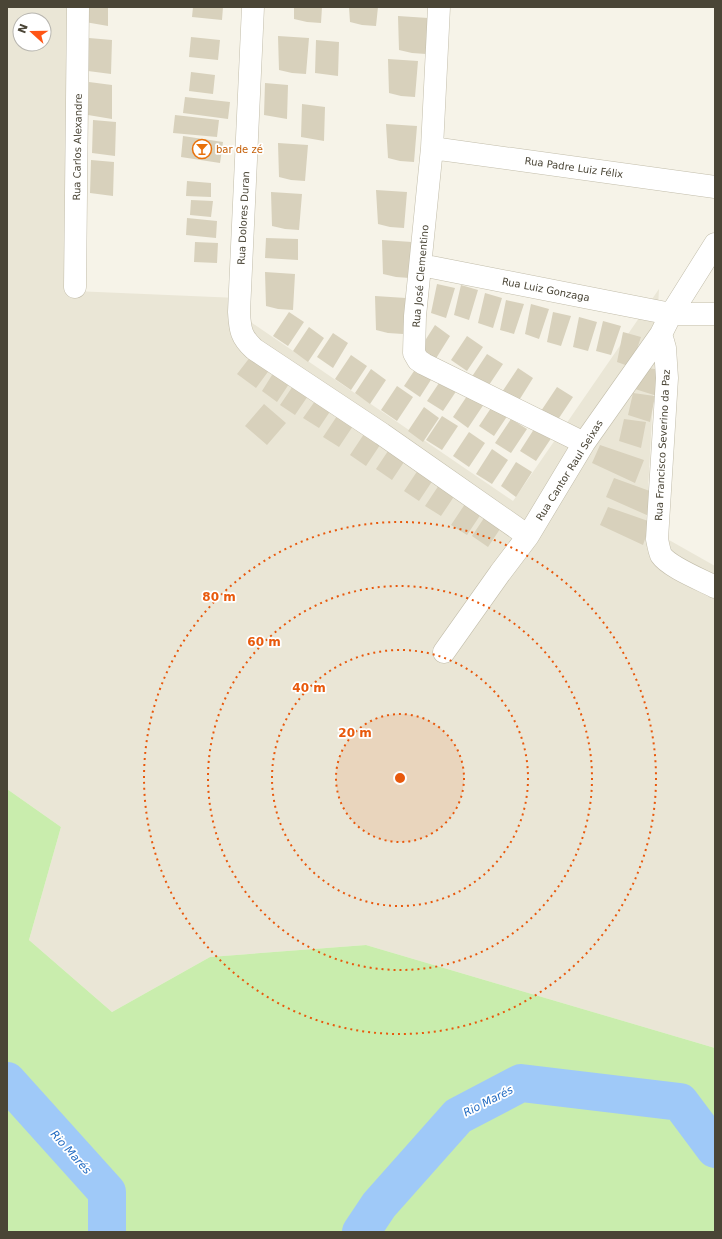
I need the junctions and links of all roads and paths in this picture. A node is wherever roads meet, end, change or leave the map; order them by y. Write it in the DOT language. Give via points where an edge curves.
graph roads {
  1 [pos="78,7"];
  2 [pos="253,7"];
  3 [pos="439,7"];
  4 [pos="432,148"];
  5 [pos="715,187"];
  6 [pos="715,244"];
  7 [pos="421,264"];
  8 [pos="75,287"];
  9 [pos="670,314"];
  10 [pos="715,314"];
  11 [pos="661,334"];
  12 [pos="584,443"];
  13 [pos="528,536"];
  14 [pos="715,587"];
  15 [pos="444,652"];
  1 -- 8 [label="street, Rua Carlos Alexandre"];
  2 -- 13 [label="street, Rua Dolores Duran" via="239,312 241,334 254,349"];
  3 -- 4 [label="street, Rua José Clementino"];
  4 -- 5 [label="street, Rua Padre Luiz Félix"];
  4 -- 7 [label="street, Rua José Clementino"];
  6 -- 9 [label="street, Rua Cantor Raul Seixas"];
  7 -- 9 [label="street, Rua Luiz Gonzaga"];
  7 -- 12 [label="street, Rua José Clementino" via="414,338 414,353 418,360"];
  9 -- 10 [label="street, Rua Luiz Gonzaga"];
  9 -- 11 [label="street, Rua Cantor Raul Seixas"];
  11 -- 12 [label="street, Rua Cantor Raul Seixas"];
  11 -- 14 [label="street, Rua Francisco Severino da Paz" via="665,348 667,378 657,539 661,555 674,566"];
  12 -- 13 [label="street, Rua Cantor Raul Seixas"];
  13 -- 15 [label="street, Rua Cantor Raul Seixas"];
}
